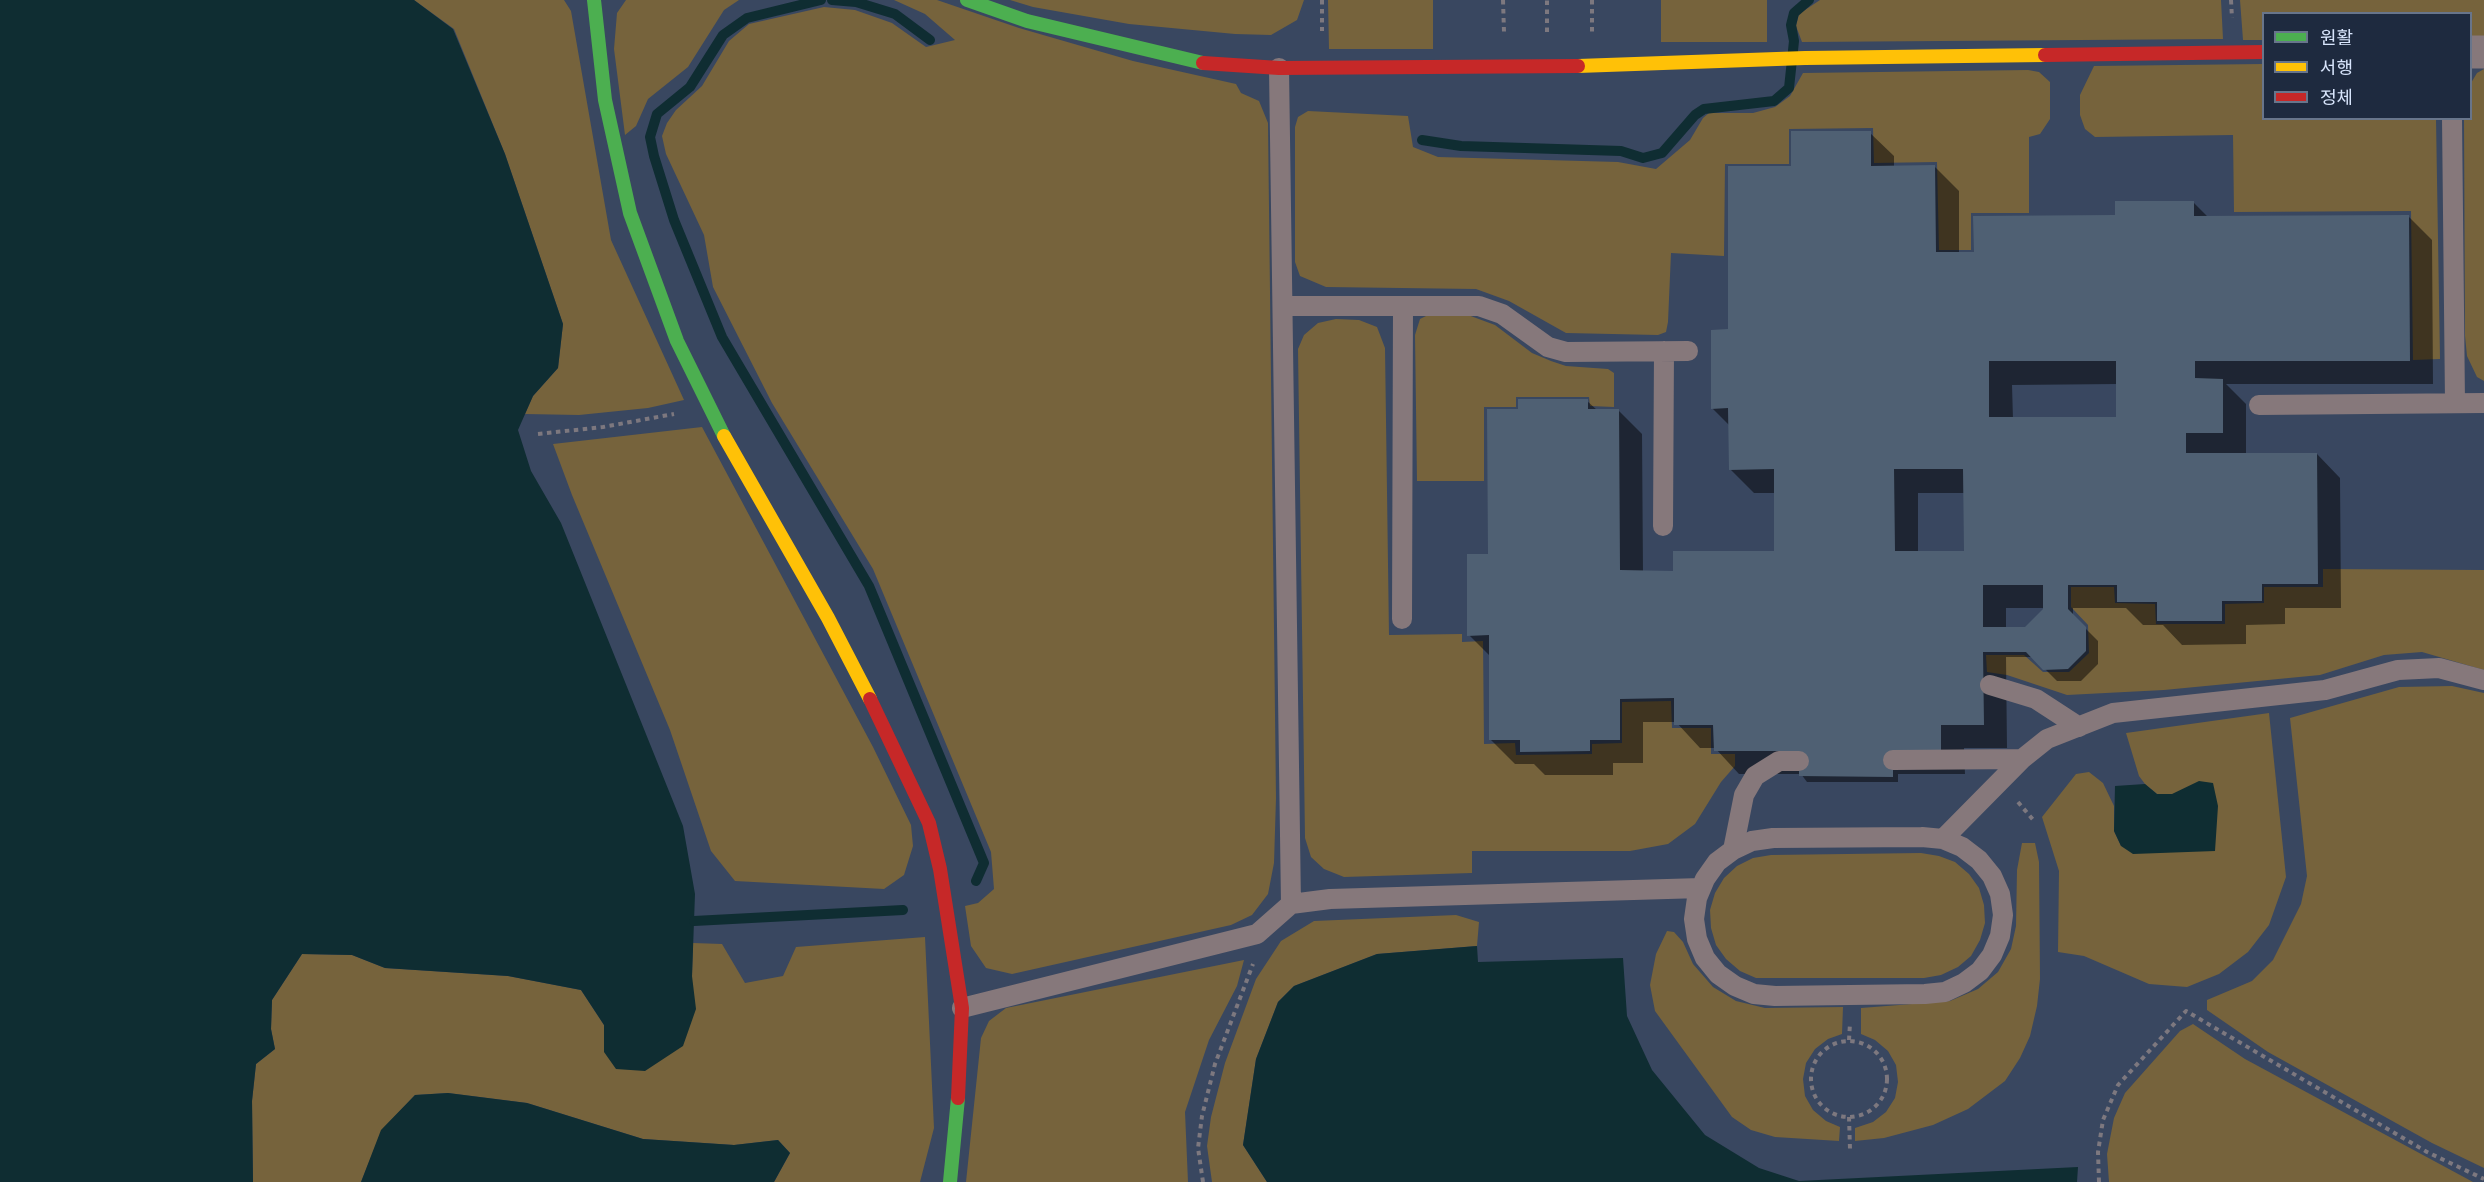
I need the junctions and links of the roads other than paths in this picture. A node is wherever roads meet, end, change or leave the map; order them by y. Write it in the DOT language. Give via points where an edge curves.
graph roads {
  1 [pos="594,0"];
  2 [pos="967,0"];
  3 [pos="2262,52"];
  4 [pos="1280,68"];
  5 [pos="2452,120"];
  6 [pos="1284,306"];
  7 [pos="1403,306"];
  8 [pos="1664,351"];
  9 [pos="1688,351"];
  10 [pos="2455,403"];
  11 [pos="2484,403"];
  12 [pos="2259,405"];
  13 [pos="1663,526"];
  14 [pos="1402,619"];
  15 [pos="2484,680"];
  16 [pos="1990,685"];
  17 [pos="2079,727"];
  18 [pos="2022,759"];
  19 [pos="1893,760"];
  20 [pos="1799,761"];
  21 [pos="1943,839"];
  22 [pos="1733,850"];
  23 [pos="1701,888"];
  24 [pos="1291,904"];
  25 [pos="962,1008"];
  26 [pos="950,1182"];
  1 -- 25 [label="street" via="605,100 630,213 676,340 887,731 929,823"];
  2 -- 4 [label="street" via="1027,21 1190,60"];
  3 -- 4 [label="street" via="1805,58 1592,66"];
  4 -- 6 [label="lane"];
  5 -- 10 [label="lane"];
  6 -- 7 [label="lane"];
  6 -- 24 [label="lane"];
  7 -- 8 [label="lane" via="1479,306 1502,314 1548,347 1566,352"];
  7 -- 14 [label="lane"];
  8 -- 9 [label="lane"];
  8 -- 13 [label="lane"];
  10 -- 11 [label="lane"];
  10 -- 12 [label="lane"];
  15 -- 17 [label="lane" via="2439,668 2398,670 2325,690 2114,713"];
  16 -- 17 [label="lane" via="2036,699"];
  17 -- 18 [label="lane" via="2047,739"];
  18 -- 19 [label="lane"];
  18 -- 21 [label="lane"];
  20 -- 22 [label="lane" via="1779,761 1755,776 1744,795"];
  21 -- 22 [label="lane" via="1773,838 1752,841"];
  21 -- 23 [label="lane" via="1962,847 1992,876 2000,894 2002,915 2000,936 1992,955 1964,984 1945,992 1775,996 1754,994 1735,986 1705,958 1697,939 1694,919"];
  22 -- 23 [label="lane" via="1717,862"];
  23 -- 24 [label="lane" via="1330,899"];
  24 -- 25 [label="lane" via="1257,934"];
  25 -- 26 [label="street"];
}
